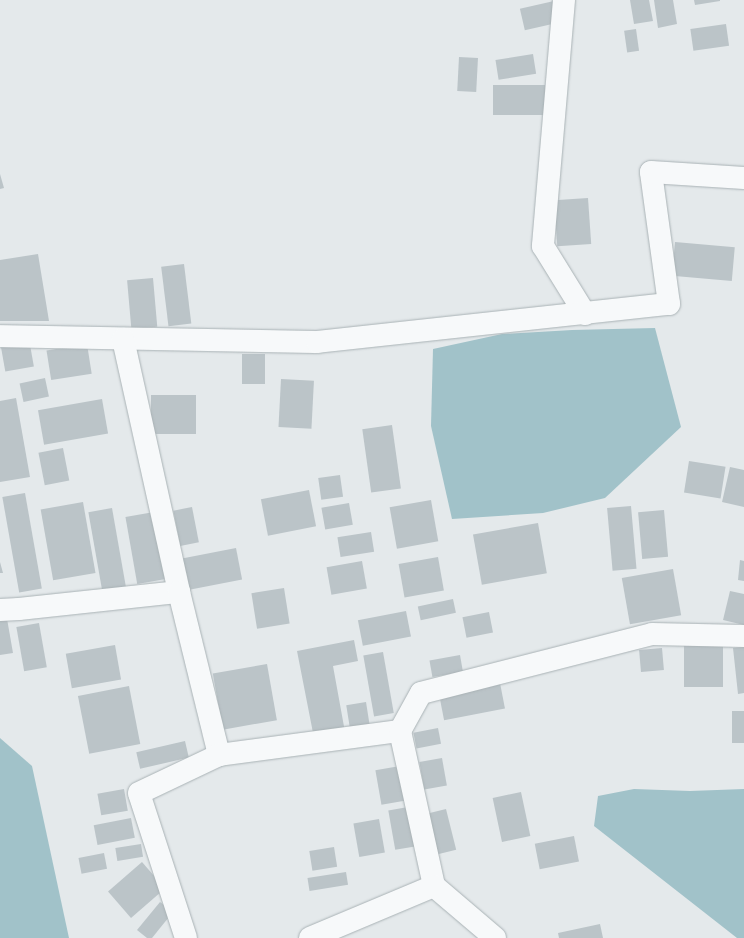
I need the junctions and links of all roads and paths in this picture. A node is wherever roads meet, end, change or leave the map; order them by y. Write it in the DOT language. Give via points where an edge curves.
graph roads {
  1 [pos="564,0"];
  2 [pos="744,178"];
  3 [pos="585,314"];
  4 [pos="0,336"];
  5 [pos="123,339"];
  6 [pos="179,592"];
  7 [pos="0,610"];
  8 [pos="744,636"];
  9 [pos="400,731"];
  10 [pos="219,755"];
  11 [pos="434,886"];
  12 [pos="186,938"];
  13 [pos="310,938"];
  14 [pos="495,938"];
  1 -- 3 [label="street" via="543,246"];
  2 -- 3 [label="street" via="651,172 669,304"];
  3 -- 5 [label="street" via="317,342"];
  4 -- 5 [label="street"];
  5 -- 6 [label="street"];
  6 -- 7 [label="street"];
  6 -- 10 [label="street"];
  8 -- 9 [label="street" via="652,634 421,693"];
  9 -- 10 [label="street"];
  9 -- 11 [label="street"];
  10 -- 12 [label="street" via="139,793"];
  11 -- 13 [label="street"];
  11 -- 14 [label="street"];
}
